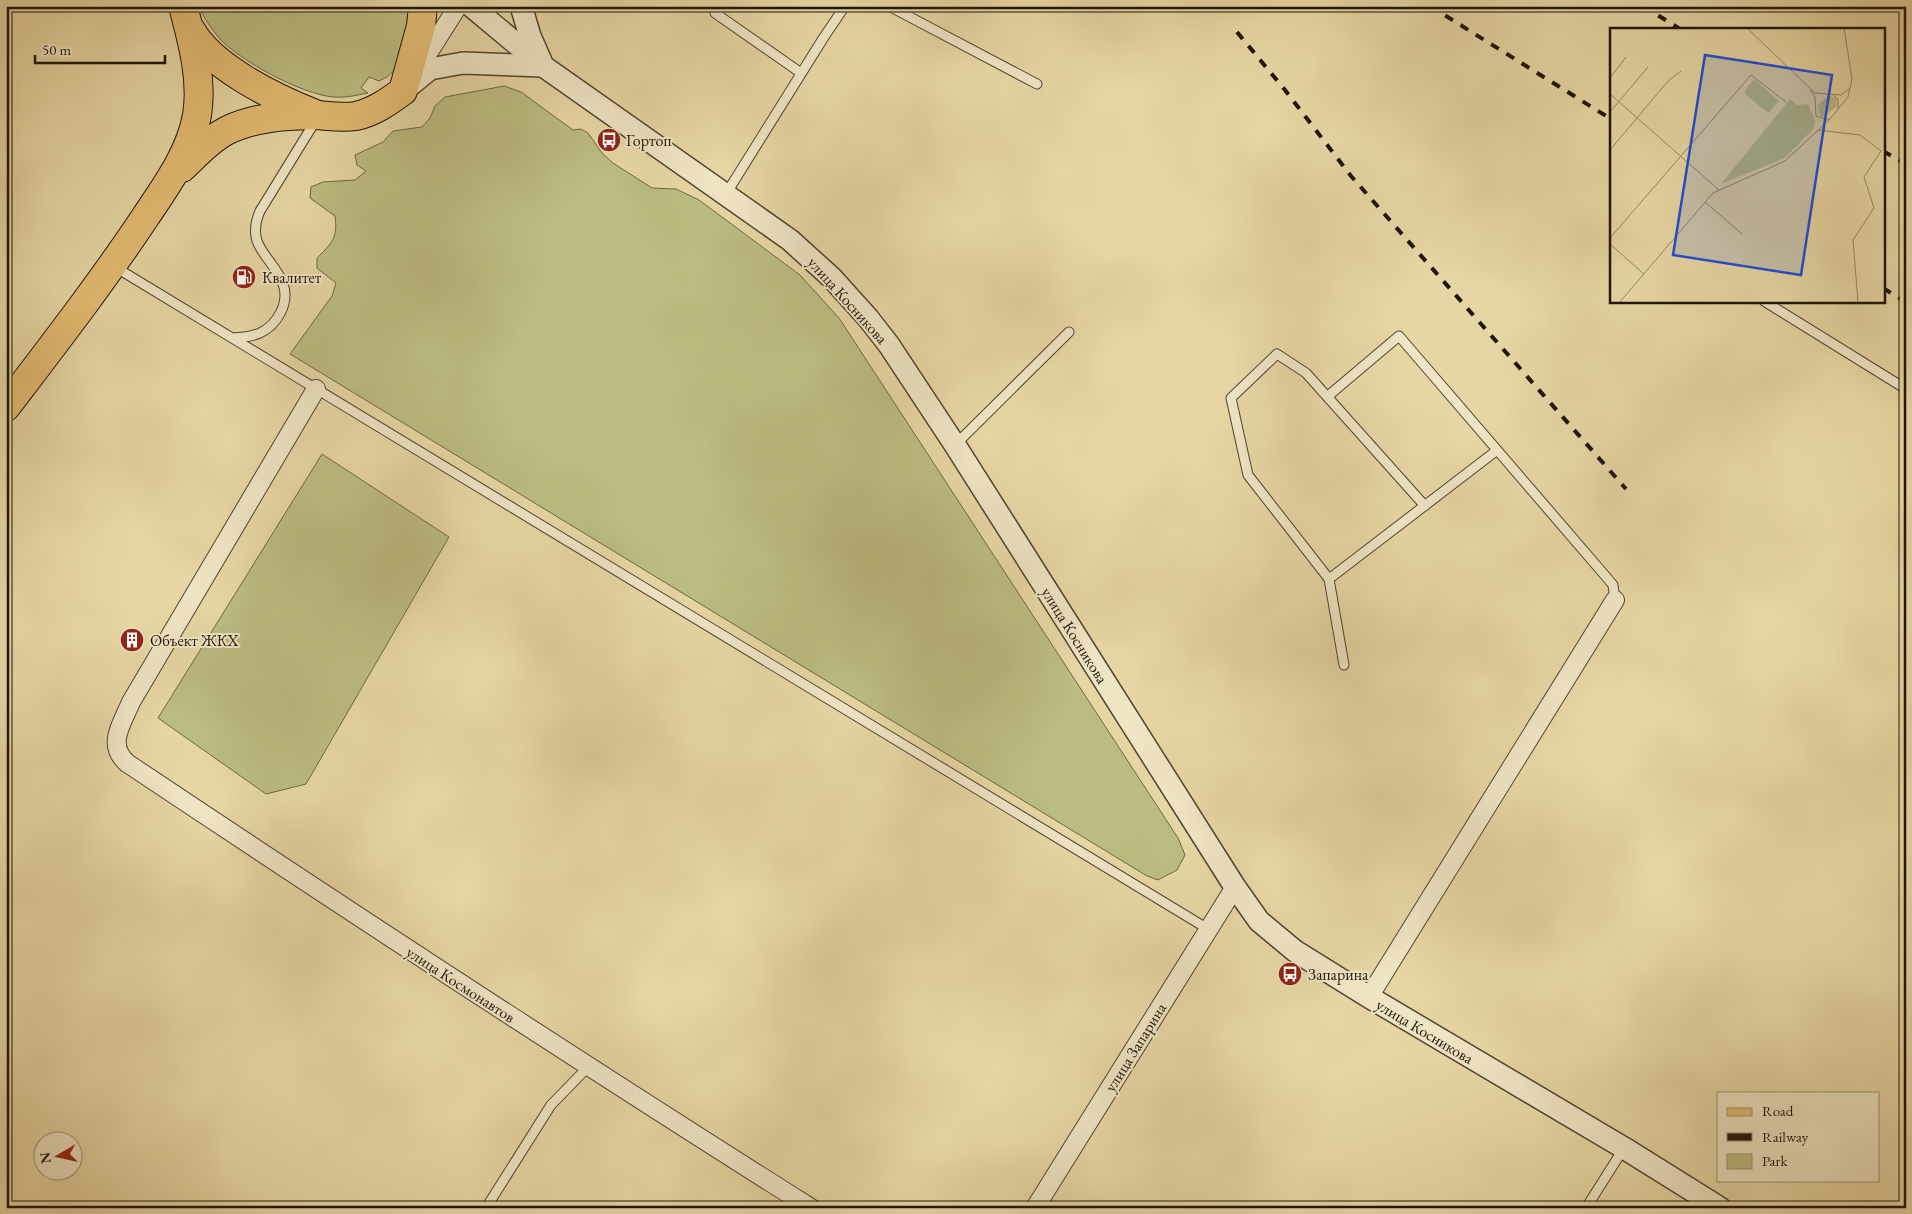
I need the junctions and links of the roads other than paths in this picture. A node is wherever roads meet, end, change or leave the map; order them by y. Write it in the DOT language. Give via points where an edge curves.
graph roads {
  1 [pos="423,6"];
  2 [pos="458,6"];
  3 [pos="471,6"];
  4 [pos="521,6"];
  5 [pos="845,6"];
  6 [pos="890,6"];
  7 [pos="716,13"];
  8 [pos="185,14"];
  9 [pos="543,66"];
  10 [pos="801,73"];
  11 [pos="1037,84"];
  12 [pos="403,91"];
  13 [pos="319,115"];
  14 [pos="169,182"];
  15 [pos="726,194"];
  16 [pos="113,266"];
  17 [pos="1766,302"];
  18 [pos="1069,332"];
  19 [pos="233,338"];
  20 [pos="316,389"];
  21 [pos="1906,389"];
  22 [pos="1328,396"];
  23 [pos="6,407"];
  24 [pos="955,445"];
  25 [pos="1496,451"];
  26 [pos="1425,506"];
  27 [pos="1329,579"];
  28 [pos="1615,600"];
  29 [pos="1344,666"];
  30 [pos="1235,887"];
  31 [pos="1208,929"];
  32 [pos="1368,997"];
  33 [pos="588,1067"];
  34 [pos="1624,1148"];
  35 [pos="486,1208"];
  36 [pos="811,1208"];
  37 [pos="1035,1208"];
  38 [pos="1586,1208"];
  39 [pos="1720,1208"];
  1 -- 12 [label="main road" via="421,26"];
  2 -- 12 [label="street"];
  3 -- 9 [label="street, улица Косникова"];
  4 -- 9 [label="street"];
  5 -- 10 [label="lane"];
  6 -- 11 [label="lane"];
  7 -- 10 [label="lane"];
  8 -- 13 [label="main road" via="196,38 219,62 272,95"];
  8 -- 14 [label="main road" via="193,45 199,98 192,135"];
  9 -- 12 [label="street" via="463,63 430,69"];
  9 -- 15 [label="street, улица Косникова"];
  10 -- 15 [label="lane"];
  12 -- 13 [label="main road" via="382,106 356,116"];
  13 -- 14 [label="main road" via="269,119 228,130 204,147"];
  13 -- 19 [label="lane" via="257,219 258,243 284,286 282,309 274,322 260,333"];
  14 -- 16 [label="main road"];
  15 -- 24 [label="street, улица Косникова" via="790,240 832,278 888,344"];
  16 -- 19 [label="lane"];
  16 -- 23 [label="main road"];
  17 -- 21 [label="lane"];
  18 -- 24 [label="lane"];
  19 -- 20 [label="lane"];
  20 -- 31 [label="lane"];
  20 -- 33 [label="street, улица Космонавтов" via="131,702 118,734 117,751 127,763"];
  22 -- 25 [label="lane" via="1399,336"];
  22 -- 26 [label="lane"];
  22 -- 27 [label="lane" via="1306,373 1277,354 1231,398 1248,475"];
  24 -- 30 [label="street, улица Косникова"];
  25 -- 26 [label="lane"];
  25 -- 28 [label="lane" via="1608,579 1613,586"];
  26 -- 27 [label="lane"];
  27 -- 29 [label="lane"];
  28 -- 32 [label="street"];
  30 -- 31 [label="street, улица Запарина"];
  30 -- 32 [label="street, улица Косникова" via="1259,921 1275,936"];
  31 -- 37 [label="street, улица Запарина"];
  32 -- 34 [label="street, улица Косникова"];
  33 -- 35 [label="lane" via="551,1105"];
  33 -- 36 [label="street, улица Космонавтов"];
  34 -- 38 [label="lane"];
  34 -- 39 [label="street, улица Косникова"];
}
